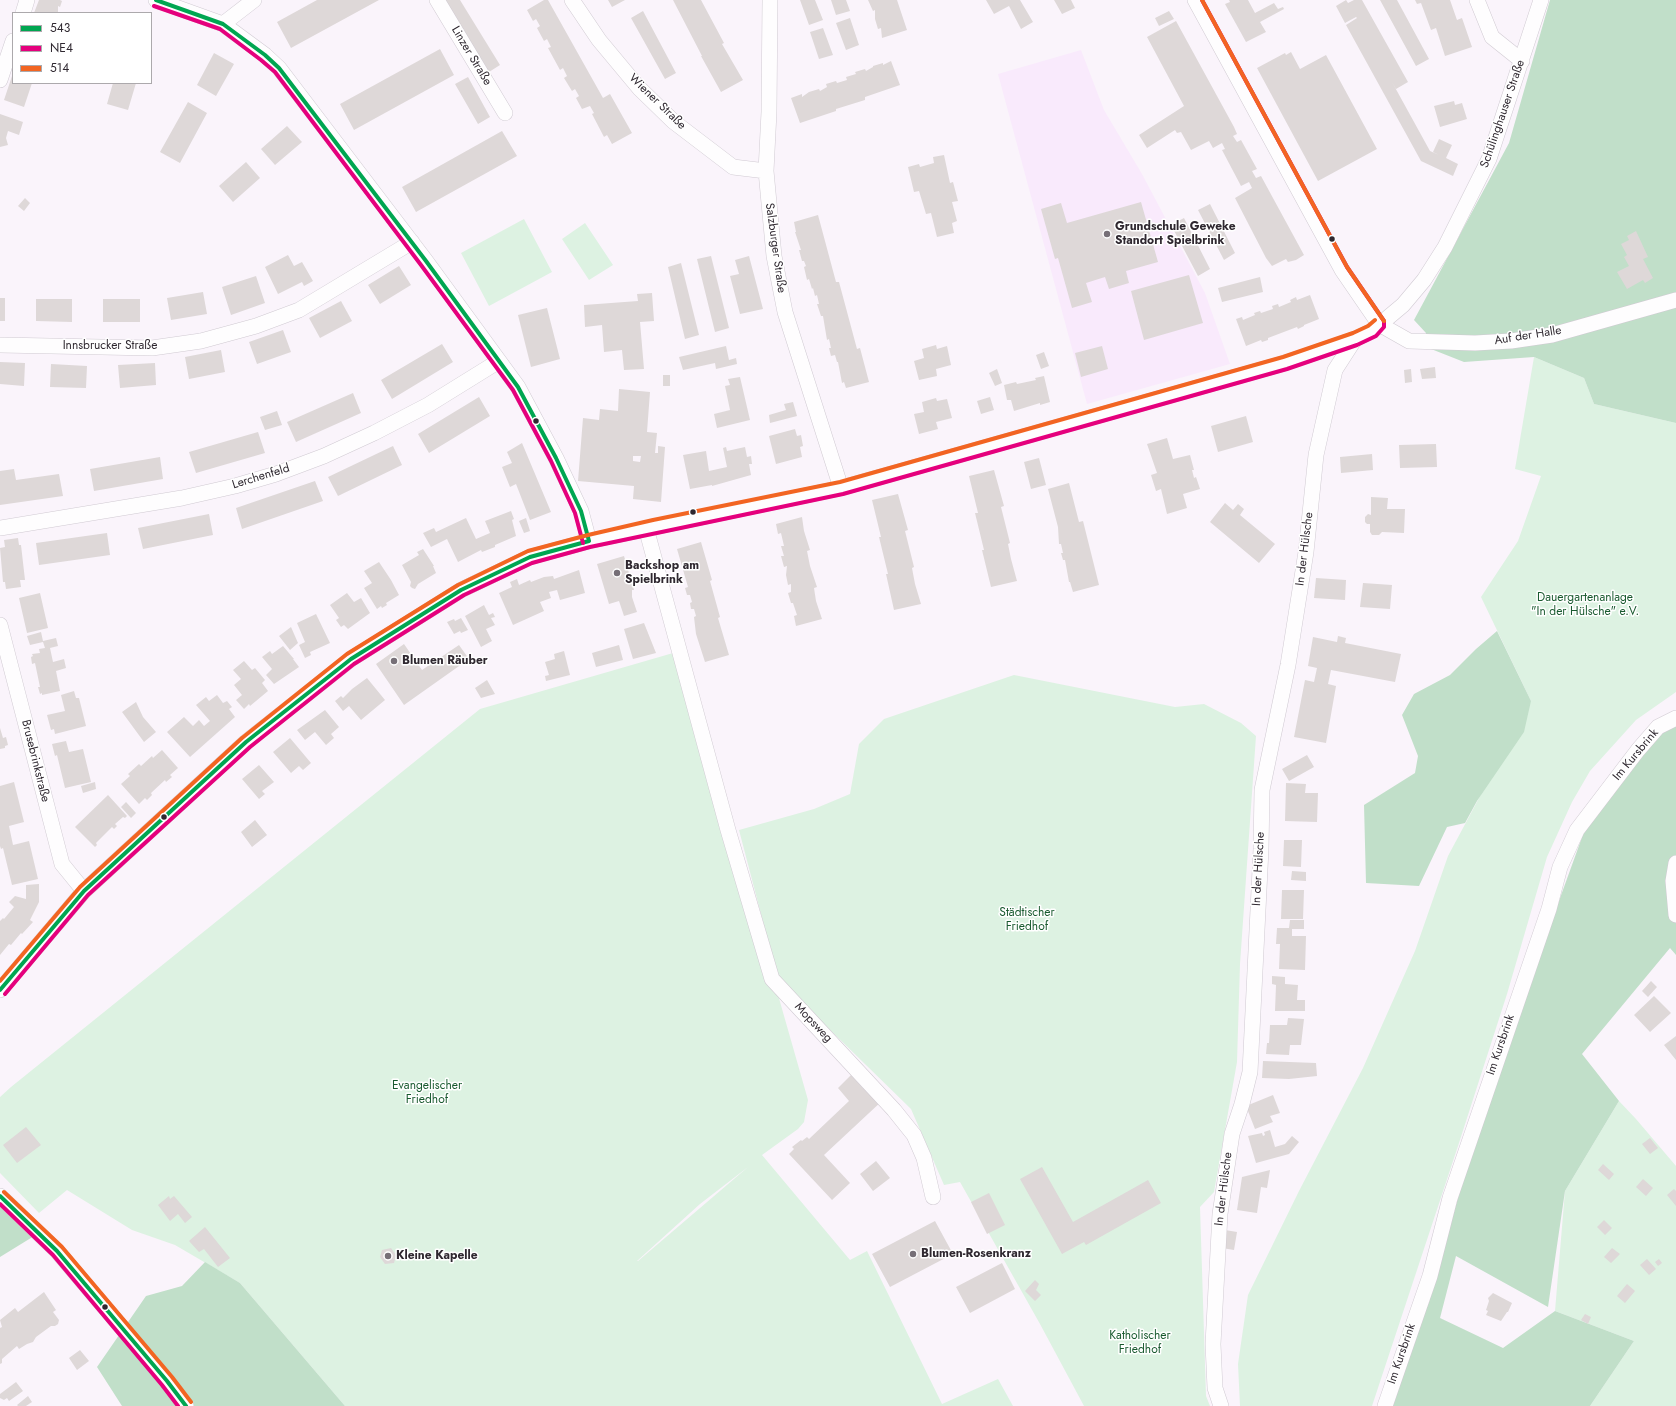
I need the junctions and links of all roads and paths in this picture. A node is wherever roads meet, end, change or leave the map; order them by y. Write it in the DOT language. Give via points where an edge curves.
graph roads {
  1 [pos="27,0"];
  2 [pos="156,0"];
  3 [pos="254,0"];
  4 [pos="437,0"];
  5 [pos="572,0"];
  6 [pos="770,0"];
  7 [pos="1195,0"];
  8 [pos="1477,0"];
  9 [pos="1541,0"];
  10 [pos="22,12"];
  11 [pos="223,24"];
  12 [pos="12,44"];
  13 [pos="1522,61"];
  14 [pos="0,80"];
  15 [pos="505,113"];
  16 [pos="766,171"];
  17 [pos="412,242"];
  18 [pos="1676,300"];
  19 [pos="1379,324"];
  20 [pos="1355,339"];
  21 [pos="0,345"];
  22 [pos="499,361"];
  23 [pos="841,488"];
  24 [pos="0,528"];
  25 [pos="646,528"];
  26 [pos="589,540"];
  27 [pos="0,625"];
  28 [pos="1676,718"];
  29 [pos="1676,863"];
  30 [pos="84,891"];
  31 [pos="1676,916"];
  32 [pos="0,990"];
  33 [pos="0,1196"];
  34 [pos="933,1197"];
  35 [pos="186,1406"];
  36 [pos="1221,1406"];
  37 [pos="1384,1406"];
  1 -- 10 [label="street"];
  2 -- 11 [label="street"];
  3 -- 11 [label="street"];
  4 -- 15 [label="street, Linzer Straße"];
  5 -- 16 [label="street, Wiener Straße" via="599,40 639,88 674,122 733,167"];
  6 -- 16 [label="street, Salzburger Straße"];
  7 -- 19 [label="street" via="1342,270"];
  8 -- 13 [label="street" via="1492,37"];
  9 -- 13 [label="street, Schülinghauser Straße"];
  11 -- 17 [label="street" via="279,68"];
  12 -- 14 [label="street"];
  13 -- 19 [label="street, Schülinghauser Straße" via="1489,159 1445,247 1424,280 1403,305"];
  16 -- 23 [label="street, Salzburger Straße" via="774,256 785,312"];
  17 -- 21 [label="street, Innsbrucker Straße" via="299,310 256,326 201,341 152,348"];
  17 -- 22 [label="street"];
  18 -- 19 [label="street, Auf der Halle" via="1552,335 1511,341 1475,343 1409,340"];
  19 -- 20 [label="street, Schülinghauser Straße" via="1372,331"];
  20 -- 23 [label="street, Schülinghauser Straße" via="1285,363"];
  20 -- 36 [label="street, In der Hülsche" via="1335,370 1316,456 1306,552 1289,658 1262,790 1250,1072 1232,1134 1220,1214 1213,1344 1216,1388"];
  22 -- 24 [label="street, Lerchenfeld" via="374,433 276,474 182,498"];
  22 -- 26 [label="street" via="518,387 556,458 581,511"];
  23 -- 25 [label="street, Schülinghauser Straße"];
  25 -- 26 [label="street, Schülinghauser Straße"];
  25 -- 34 [label="street, Mopsweg" via="728,830 772,979 894,1110 914,1135 924,1158"];
  26 -- 30 [label="street, Schülinghauser Straße" via="530,558 461,590 351,658 246,742"];
  27 -- 30 [label="street, Brusebrinkstraße" via="62,864"];
  28 -- 37 [label="street, Im Kursbrink" via="1658,727 1638,750 1577,830 1560,867 1549,909 1450,1198 1430,1276"];
  29 -- 31 [label="street" via="1673,881"];
  30 -- 32 [label="street, Schülinghauser Straße"];
  33 -- 35 [label="street" via="66,1262"];
}
